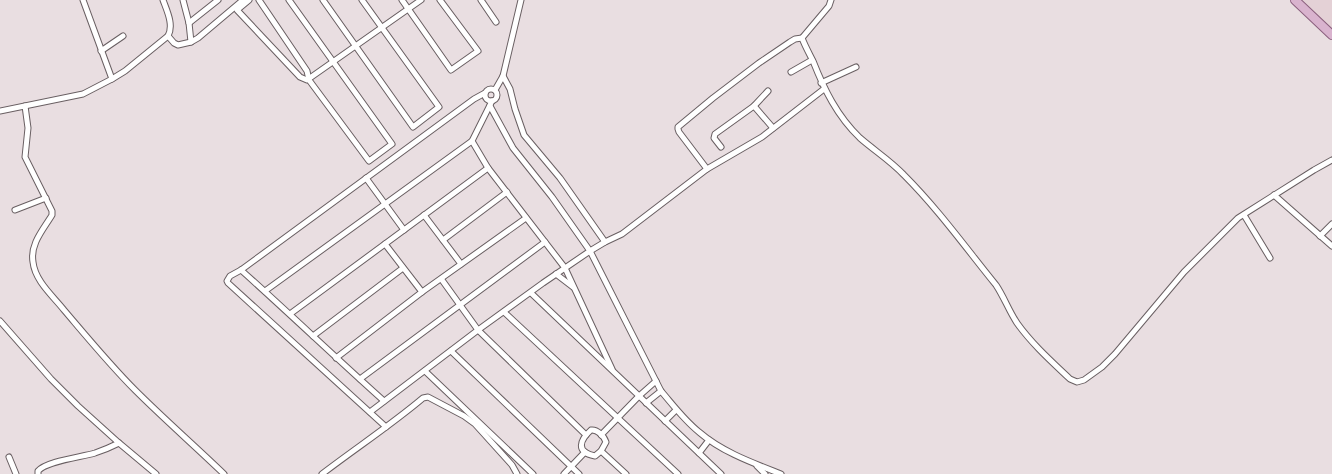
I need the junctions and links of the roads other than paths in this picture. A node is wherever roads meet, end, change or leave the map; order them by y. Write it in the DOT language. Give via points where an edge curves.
graph roads {
  1 [pos="83,0"];
  2 [pos="164,0"];
  3 [pos="183,0"];
  4 [pos="218,0"];
  5 [pos="243,0"];
  6 [pos="249,0"];
  7 [pos="259,0"];
  8 [pos="289,0"];
  9 [pos="323,0"];
  10 [pos="362,0"];
  11 [pos="402,0"];
  12 [pos="421,0"];
  13 [pos="440,0"];
  14 [pos="481,0"];
  15 [pos="521,0"];
  16 [pos="831,0"];
  17 [pos="1295,0"];
  18 [pos="408,9"];
  19 [pos="496,22"];
  20 [pos="189,23"];
  21 [pos="382,28"];
  22 [pos="123,36"];
  23 [pos="168,36"];
  24 [pos="1332,36"];
  25 [pos="802,38"];
  26 [pos="191,42"];
  27 [pos="356,46"];
  28 [pos="102,51"];
  29 [pos="812,60"];
  30 [pos="333,61"];
  31 [pos="856,67"];
  32 [pos="791,72"];
  33 [pos="502,76"];
  34 [pos="112,79"];
  35 [pos="309,80"];
  36 [pos="821,83"];
  37 [pos="824,89"];
  38 [pos="495,90"];
  39 [pos="768,91"];
  40 [pos="485,93"];
  41 [pos="491,103"];
  42 [pos="25,106"];
  43 [pos="754,106"];
  44 [pos="0,111"];
  45 [pos="773,128"];
  46 [pos="472,141"];
  47 [pos="721,147"];
  48 [pos="1332,160"];
  49 [pos="488,168"];
  50 [pos="708,169"];
  51 [pos="366,178"];
  52 [pos="507,192"];
  53 [pos="1274,195"];
  54 [pos="46,198"];
  55 [pos="385,203"];
  56 [pos="15,210"];
  57 [pos="424,215"];
  58 [pos="1244,215"];
  59 [pos="526,218"];
  60 [pos="1332,224"];
  61 [pos="404,230"];
  62 [pos="1320,236"];
  63 [pos="443,240"];
  64 [pos="607,241"];
  65 [pos="545,242"];
  66 [pos="385,244"];
  67 [pos="1332,246"];
  68 [pos="590,251"];
  69 [pos="1270,258"];
  70 [pos="461,264"];
  71 [pos="403,268"];
  72 [pos="565,268"];
  73 [pos="241,270"];
  74 [pos="556,274"];
  75 [pos="442,280"];
  76 [pos="574,288"];
  77 [pos="265,291"];
  78 [pos="422,292"];
  79 [pos="531,293"];
  80 [pos="460,305"];
  81 [pos="504,312"];
  82 [pos="290,314"];
  83 [pos="0,321"];
  84 [pos="478,330"];
  85 [pos="313,336"];
  86 [pos="451,351"];
  87 [pos="336,358"];
  88 [pos="612,368"];
  89 [pos="425,371"];
  90 [pos="360,379"];
  91 [pos="656,382"];
  92 [pos="661,391"];
  93 [pos="639,396"];
  94 [pos="384,401"];
  95 [pos="646,403"];
  96 [pos="676,410"];
  97 [pos="370,412"];
  98 [pos="618,418"];
  99 [pos="665,421"];
  100 [pos="386,427"];
  101 [pos="586,435"];
  102 [pos="601,435"];
  103 [pos="709,440"];
  104 [pos="119,443"];
  105 [pos="601,451"];
  106 [pos="586,452"];
  107 [pos="698,453"];
  108 [pos="9,457"];
  109 [pos="755,464"];
  110 [pos="572,467"];
  111 [pos="16,474"];
  112 [pos="38,474"];
  113 [pos="156,474"];
  114 [pos="224,474"];
  115 [pos="322,474"];
  116 [pos="517,474"];
  117 [pos="532,474"];
  118 [pos="564,474"];
  119 [pos="579,474"];
  120 [pos="626,474"];
  121 [pos="678,474"];
  122 [pos="721,474"];
  123 [pos="765,474"];
  124 [pos="781,474"];
  1 -- 28 [label="street"];
  2 -- 23 [label="street" via="170,22"];
  3 -- 20 [label="street"];
  4 -- 20 [label="street"];
  5 -- 26 [label="street"];
  6 -- 35 [label="street" via="237,10 300,77"];
  7 -- 35 [label="street" via="307,71"];
  8 -- 30 [label="street"];
  9 -- 27 [label="street"];
  10 -- 21 [label="street"];
  11 -- 18 [label="street"];
  12 -- 18 [label="street"];
  13 -- 18 [label="street" via="478,51 451,70"];
  14 -- 19 [label="street"];
  15 -- 33 [label="street"];
  16 -- 25 [label="street"];
  17 -- 24 [label="main road"];
  18 -- 21 [label="street"];
  20 -- 26 [label="street"];
  21 -- 27 [label="street"];
  21 -- 27 [label="street" via="439,108 413,127"];
  22 -- 28 [label="street"];
  23 -- 26 [label="street" via="178,45"];
  23 -- 34 [label="street" via="126,71"];
  25 -- 29 [label="street"];
  25 -- 50 [label="street" via="790,42 759,63 678,127"];
  27 -- 30 [label="street"];
  28 -- 34 [label="street"];
  29 -- 32 [label="street"];
  29 -- 36 [label="street"];
  30 -- 35 [label="street"];
  30 -- 35 [label="street" via="392,144 370,161"];
  31 -- 36 [label="street"];
  33 -- 38 [label="street"];
  33 -- 64 [label="street" via="510,89 524,135"];
  34 -- 42 [label="street" via="83,94"];
  36 -- 37 [label="street"];
  37 -- 45 [label="street"];
  37 -- 58 [label="street" via="848,124 904,174 954,232 1002,294 1029,340 1074,382 1084,380 1115,354 1184,272"];
  38 -- 40 [label="street" via="490,89"];
  38 -- 41 [label="street" via="497,96"];
  39 -- 43 [label="street"];
  40 -- 41 [label="street" via="486,99"];
  40 -- 51 [label="street"];
  41 -- 46 [label="street"];
  41 -- 68 [label="street" via="513,148 552,196"];
  42 -- 44 [label="street"];
  42 -- 54 [label="street" via="28,128 25,156"];
  43 -- 45 [label="street"];
  43 -- 47 [label="street" via="715,134 714,138"];
  45 -- 50 [label="street"];
  46 -- 49 [label="street"];
  46 -- 55 [label="street"];
  48 -- 53 [label="street"];
  49 -- 52 [label="street"];
  49 -- 57 [label="street"];
  50 -- 64 [label="street" via="617,237"];
  51 -- 55 [label="street"];
  51 -- 73 [label="street"];
  52 -- 59 [label="street"];
  52 -- 63 [label="street"];
  53 -- 58 [label="street"];
  53 -- 62 [label="street"];
  54 -- 56 [label="street"];
  54 -- 114 [label="street" via="52,214 33,247 33,263 38,278 129,384"];
  55 -- 61 [label="street"];
  55 -- 77 [label="street"];
  57 -- 61 [label="street"];
  57 -- 63 [label="street"];
  58 -- 69 [label="street"];
  59 -- 65 [label="street"];
  59 -- 70 [label="street"];
  60 -- 62 [label="street"];
  61 -- 66 [label="street"];
  62 -- 67 [label="street"];
  63 -- 70 [label="street"];
  64 -- 68 [label="street"];
  65 -- 72 [label="street"];
  65 -- 80 [label="street"];
  66 -- 71 [label="street"];
  66 -- 82 [label="street"];
  68 -- 72 [label="street"];
  68 -- 91 [label="street"];
  70 -- 75 [label="street"];
  71 -- 78 [label="street"];
  71 -- 85 [label="street"];
  72 -- 74 [label="street"];
  72 -- 76 [label="street"];
  73 -- 77 [label="street"];
  73 -- 97 [label="street" via="228,278 228,283"];
  74 -- 76 [label="street"];
  74 -- 79 [label="street"];
  75 -- 78 [label="street"];
  75 -- 80 [label="street"];
  76 -- 88 [label="street"];
  77 -- 82 [label="street"];
  78 -- 87 [label="street"];
  79 -- 81 [label="street"];
  79 -- 88 [label="street"];
  80 -- 84 [label="street"];
  80 -- 90 [label="street"];
  81 -- 84 [label="street"];
  81 -- 98 [label="street"];
  82 -- 85 [label="street"];
  83 -- 104 [label="street" via="51,379"];
  84 -- 86 [label="street"];
  84 -- 101 [label="street"];
  85 -- 87 [label="street"];
  86 -- 89 [label="street"];
  86 -- 110 [label="street"];
  87 -- 90 [label="street"];
  88 -- 93 [label="street"];
  89 -- 94 [label="street"];
  89 -- 117 [label="street"];
  90 -- 94 [label="street"];
  91 -- 92 [label="street"];
  91 -- 93 [label="street"];
  92 -- 95 [label="street"];
  92 -- 96 [label="street"];
  93 -- 95 [label="street"];
  93 -- 98 [label="street"];
  94 -- 97 [label="street"];
  95 -- 99 [label="street"];
  96 -- 99 [label="street"];
  96 -- 103 [label="street"];
  97 -- 100 [label="street"];
  98 -- 102 [label="street"];
  98 -- 121 [label="street"];
  99 -- 107 [label="street"];
  100 -- 115 [label="street"];
  100 -- 116 [label="street" via="428,396 475,424"];
  101 -- 102 [label="street" via="591,430"];
  101 -- 106 [label="street" via="580,444"];
  102 -- 105 [label="street" via="606,442"];
  103 -- 107 [label="street"];
  103 -- 109 [label="street"];
  104 -- 112 [label="street" via="94,454 43,466"];
  104 -- 113 [label="street"];
  105 -- 106 [label="street" via="594,456"];
  105 -- 120 [label="street"];
  106 -- 110 [label="street"];
  107 -- 122 [label="street"];
  108 -- 111 [label="street"];
  109 -- 123 [label="street"];
  109 -- 124 [label="street"];
  110 -- 118 [label="street"];
  110 -- 119 [label="street"];
}
